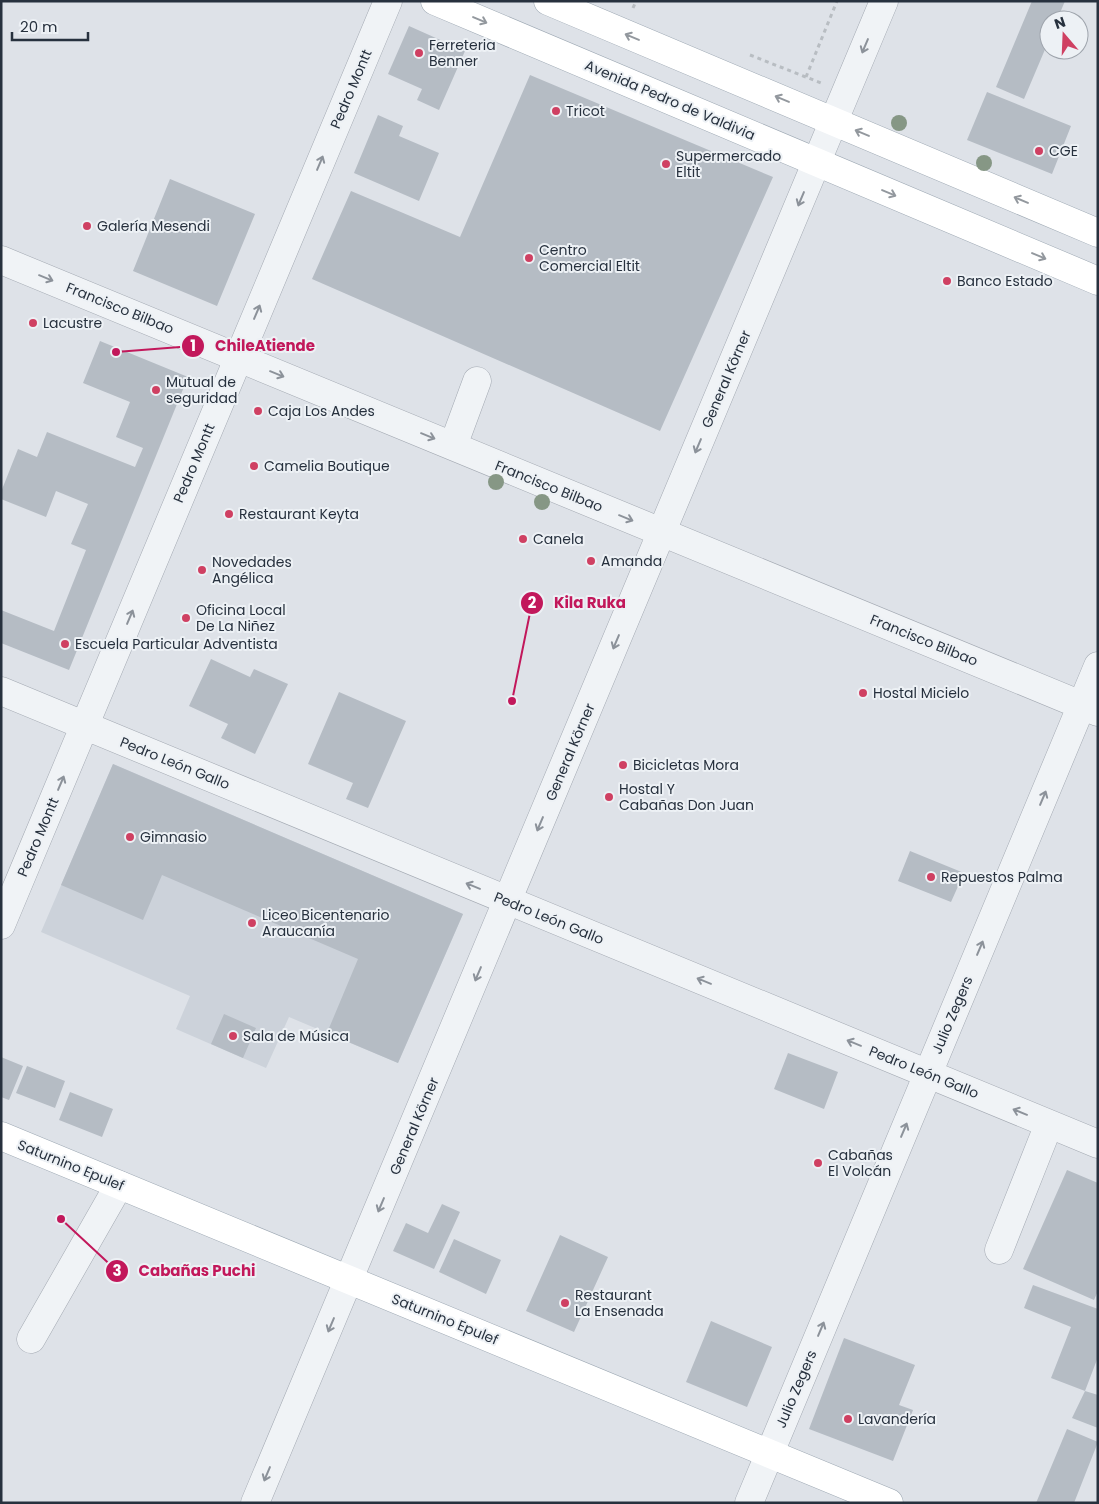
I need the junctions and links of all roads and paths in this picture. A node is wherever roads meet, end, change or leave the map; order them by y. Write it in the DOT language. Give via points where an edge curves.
graph roads {
  1 [pos="388,1"];
  2 [pos="435,1"];
  3 [pos="548,1"];
  4 [pos="636,1"];
  5 [pos="836,1"];
  6 [pos="884,1"];
  7 [pos="632,8"];
  8 [pos="806,77"];
  9 [pos="834,121"];
  10 [pos="816,163"];
  11 [pos="1098,233"];
  12 [pos="1,260"];
  13 [pos="1098,281"];
  14 [pos="238,357"];
  15 [pos="477,381"];
  16 [pos="453,446"];
  17 [pos="662,532"];
  18 [pos="1098,666"];
  19 [pos="1,691"];
  20 [pos="1090,709"];
  21 [pos="84,726"];
  22 [pos="508,901"];
  23 [pos="1,925"];
  24 [pos="928,1074"];
  25 [pos="1049,1124"];
  26 [pos="1,1136"];
  27 [pos="1098,1144"];
  28 [pos="119,1184"];
  29 [pos="999,1250"];
  30 [pos="350,1280"];
  31 [pos="31,1339"];
  32 [pos="769,1453"];
  33 [pos="255,1503"];
  34 [pos="749,1503"];
  35 [pos="889,1503"];
  14 -- 1 [label="street, Pedro Montt, one-way"];
  2 -- 10 [label="main road, Avenida Pedro de Valdivia, one-way"];
  9 -- 3 [label="main road, one-way"];
  4 -- 7 [label="path"];
  5 -- 8 [label="path"];
  6 -- 9 [label="street, General Körner, one-way"];
  9 -- 10 [label="street, General Körner"];
  11 -- 9 [label="main road, one-way"];
  10 -- 13 [label="main road, Avenida Pedro de Valdivia, one-way"];
  10 -- 17 [label="street, General Körner, one-way"];
  12 -- 14 [label="street, Francisco Bilbao, one-way"];
  14 -- 16 [label="street, Francisco Bilbao, one-way"];
  21 -- 14 [label="street, Pedro Montt, one-way"];
  15 -- 16 [label="street"];
  16 -- 17 [label="street, Francisco Bilbao, one-way"];
  17 -- 20 [label="street, Francisco Bilbao"];
  17 -- 22 [label="street, General Körner, one-way"];
  18 -- 20 [label="street, Julio Zegers"];
  19 -- 21 [label="street, Pedro León Gallo"];
  24 -- 20 [label="street, Julio Zegers, one-way"];
  22 -- 21 [label="street, Pedro León Gallo, one-way"];
  23 -- 21 [label="street, Pedro Montt, one-way"];
  24 -- 22 [label="street, Pedro León Gallo, one-way"];
  22 -- 30 [label="street, General Körner, one-way"];
  25 -- 24 [label="street, Pedro León Gallo, one-way"];
  32 -- 24 [label="street, Julio Zegers, one-way"];
  25 -- 27 [label="street, Pedro León Gallo"];
  25 -- 29 [label="street"];
  26 -- 28 [label="main road, Saturnino Epulef"];
  28 -- 30 [label="main road, Saturnino Epulef"];
  28 -- 31 [label="street"];
  30 -- 32 [label="main road, Saturnino Epulef"];
  30 -- 33 [label="street, General Körner, one-way"];
  32 -- 34 [label="street, Julio Zegers"];
  32 -- 35 [label="main road, Saturnino Epulef"];
}
